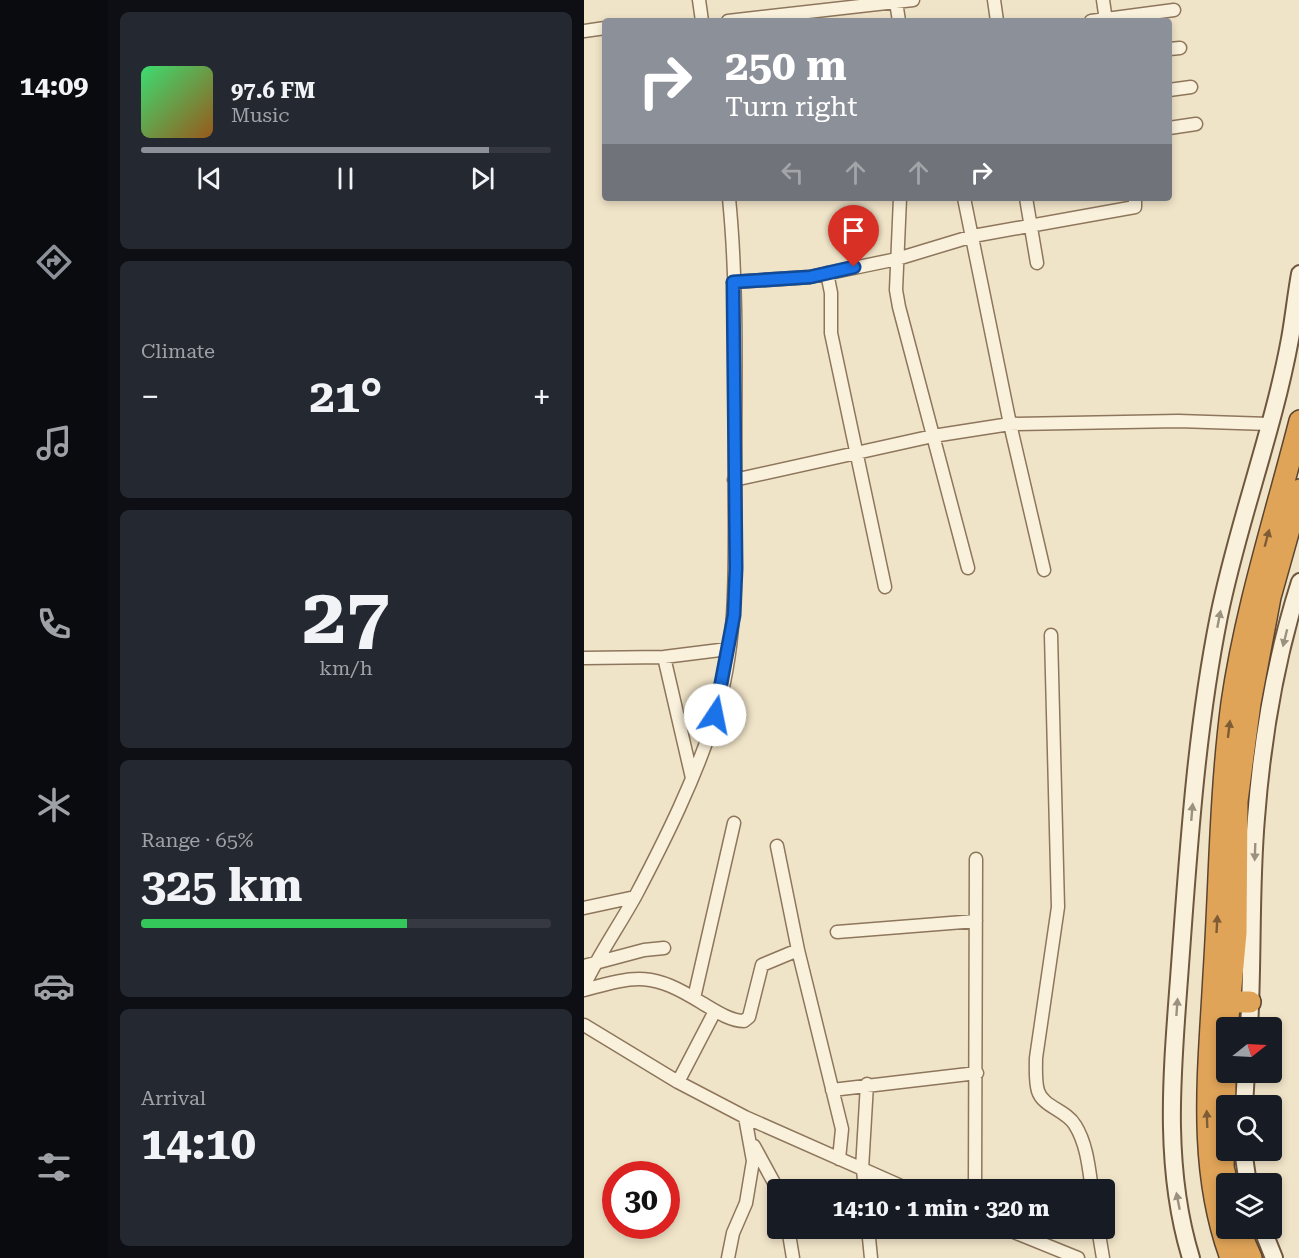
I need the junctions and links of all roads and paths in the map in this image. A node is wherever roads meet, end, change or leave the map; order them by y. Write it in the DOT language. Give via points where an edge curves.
graph roads {
  1 [pos="699,0"];
  2 [pos="913,0"];
  3 [pos="994,0"];
  4 [pos="1103,0"];
  5 [pos="896,2"];
  6 [pos="1174,10"];
  7 [pos="702,18"];
  8 [pos="755,18"];
  9 [pos="899,18"];
  10 [pos="997,18"];
  11 [pos="1106,18"];
  12 [pos="1120,18"];
  13 [pos="602,28"];
  14 [pos="584,31"];
  15 [pos="1191,87"];
  16 [pos="1172,90"];
  17 [pos="1196,124"];
  18 [pos="1172,128"];
  19 [pos="729,201"];
  20 [pos="900,201"];
  21 [pos="965,201"];
  22 [pos="1027,201"];
  23 [pos="1134,201"];
  24 [pos="1031,225"];
  25 [pos="973,236"];
  26 [pos="897,259"];
  27 [pos="1037,263"];
  28 [pos="827,273"];
  29 [pos="1300,274"];
  30 [pos="733,282"];
  31 [pos="1300,420"];
  32 [pos="1010,424"];
  33 [pos="1269,424"];
  34 [pos="933,436"];
  35 [pos="855,453"];
  36 [pos="734,480"];
  37 [pos="1300,490"];
  38 [pos="968,568"];
  39 [pos="1044,570"];
  40 [pos="1300,582"];
  41 [pos="886,587"];
  42 [pos="1051,635"];
  43 [pos="728,649"];
  44 [pos="664,657"];
  45 [pos="584,658"];
  46 [pos="692,778"];
  47 [pos="734,823"];
  48 [pos="777,846"];
  49 [pos="976,859"];
  50 [pos="635,897"];
  51 [pos="584,908"];
  52 [pos="976,921"];
  53 [pos="837,932"];
  54 [pos="664,948"];
  55 [pos="798,950"];
  56 [pos="589,964"];
  57 [pos="584,986"];
  58 [pos="584,990"];
  59 [pos="694,998"];
  60 [pos="1240,1002"];
  61 [pos="714,1011"];
  62 [pos="1232,1017"];
  63 [pos="1245,1017"];
  64 [pos="584,1025"];
  65 [pos="977,1073"];
  66 [pos="678,1082"];
  67 [pos="1225,1083"];
  68 [pos="867,1084"];
  69 [pos="832,1090"];
  70 [pos="745,1117"];
  71 [pos="752,1143"];
  72 [pos="839,1159"];
  73 [pos="863,1170"];
  74 [pos="1224,1173"];
  75 [pos="772,1179"];
  76 [pos="864,1179"];
  77 [pos="884,1179"];
  78 [pos="975,1179"];
  79 [pos="1091,1179"];
  80 [pos="790,1239"];
  81 [pos="869,1239"];
  82 [pos="1031,1239"];
  83 [pos="1100,1239"];
  84 [pos="1243,1239"];
  85 [pos="1266,1239"];
  86 [pos="728,1258"];
  87 [pos="793,1258"];
  88 [pos="871,1258"];
  89 [pos="1078,1258"];
  90 [pos="1103,1258"];
  91 [pos="1191,1258"];
  92 [pos="1231,1258"];
  93 [pos="1251,1258"];
  94 [pos="1274,1258"];
  1 -- 7 [label="street"];
  2 -- 5 [label="street"];
  3 -- 10 [label="street"];
  4 -- 11 [label="street"];
  5 -- 8 [label="street"];
  5 -- 9 [label="street"];
  6 -- 12 [label="street"];
  13 -- 14 [label="street"];
  15 -- 16 [label="street"];
  17 -- 18 [label="street"];
  19 -- 30 [label="street"];
  20 -- 26 [label="street"];
  21 -- 25 [label="street"];
  22 -- 24 [label="street"];
  23 -- 24 [label="street" via="1135,207"];
  24 -- 25 [label="street"];
  24 -- 27 [label="street"];
  25 -- 26 [label="street"];
  25 -- 32 [label="street"];
  26 -- 28 [label="street"];
  26 -- 34 [label="street" via="899,308"];
  28 -- 30 [label="street"];
  28 -- 35 [label="street" via="832,300 831,333"];
  29 -- 33 [label="street" via="1290,339"];
  30 -- 36 [label="street"];
  92 -- 31 [label="highway, one-way" via="1210,1176 1207,1103 1221,795 1232,701 1253,593"];
  32 -- 33 [label="street"];
  32 -- 34 [label="street"];
  32 -- 39 [label="street"];
  91 -- 33 [label="street, one-way" via="1176,1191 1171,1141 1172,1068 1194,789 1204,697 1220,614"];
  34 -- 35 [label="street"];
  34 -- 38 [label="street"];
  35 -- 36 [label="street"];
  35 -- 41 [label="street"];
  36 -- 43 [label="street" via="736,568"];
  37 -- 60 [label="highway" via="1270,597 1237,801"];
  40 -- 60 [label="street, one-way" via="1283,645 1265,744"];
  42 -- 79 [label="street" via="1058,907 1036,1058 1037,1079 1042,1099 1064,1112 1076,1127"];
  43 -- 44 [label="street"];
  43 -- 46 [label="street" via="715,715"];
  44 -- 45 [label="street"];
  44 -- 46 [label="street"];
  46 -- 50 [label="street"];
  47 -- 59 [label="street"];
  48 -- 55 [label="street"];
  49 -- 52 [label="street"];
  50 -- 51 [label="street"];
  50 -- 56 [label="street"];
  52 -- 53 [label="street"];
  52 -- 65 [label="street"];
  54 -- 56 [label="street"];
  55 -- 61 [label="street" via="762,965 747,1020"];
  55 -- 69 [label="street"];
  56 -- 57 [label="street"];
  58 -- 59 [label="street" via="645,977"];
  59 -- 61 [label="street"];
  60 -- 62 [label="highway"];
  60 -- 63 [label="street"];
  61 -- 66 [label="street"];
  64 -- 66 [label="street"];
  65 -- 68 [label="street"];
  65 -- 78 [label="street"];
  66 -- 70 [label="street"];
  67 -- 74 [label="highway"];
  68 -- 69 [label="street"];
  68 -- 73 [label="street"];
  69 -- 72 [label="street" via="843,1132"];
  70 -- 71 [label="street"];
  70 -- 72 [label="street"];
  71 -- 75 [label="street"];
  71 -- 86 [label="street" via="746,1203 732,1233"];
  72 -- 73 [label="street"];
  73 -- 76 [label="street"];
  73 -- 77 [label="street"];
  80 -- 87 [label="street"];
  81 -- 88 [label="street"];
  82 -- 89 [label="street"];
  83 -- 90 [label="street"];
  84 -- 93 [label="highway"];
  85 -- 94 [label="street"];
}
